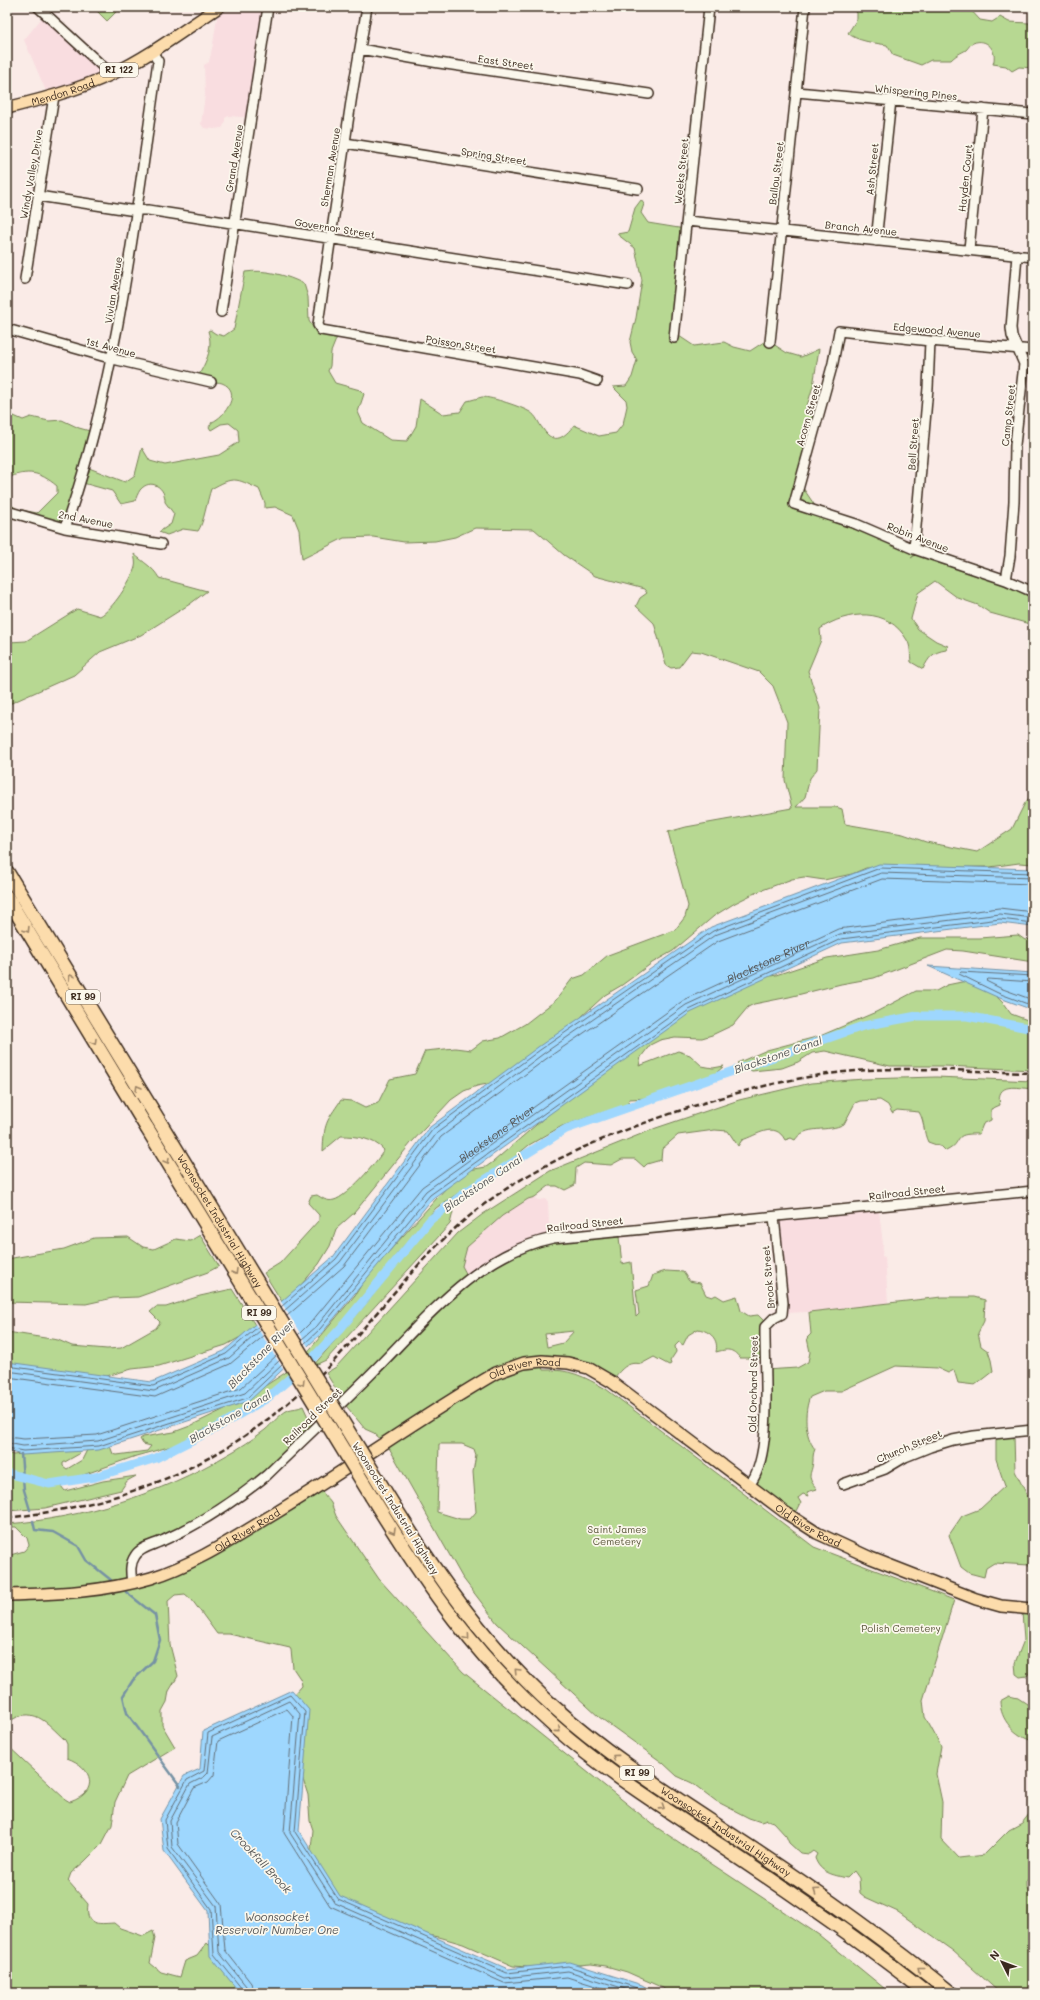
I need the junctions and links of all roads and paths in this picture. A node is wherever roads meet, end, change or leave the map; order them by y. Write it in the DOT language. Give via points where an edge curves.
graph roads {
  1 [pos="38,7"];
  2 [pos="219,7"];
  3 [pos="268,7"];
  4 [pos="367,7"];
  5 [pos="709,7"];
  6 [pos="805,7"];
  7 [pos="360,49"];
  8 [pos="152,52"];
  9 [pos="111,74"];
  10 [pos="797,92"];
  11 [pos="649,94"];
  12 [pos="54,96"];
  13 [pos="891,100"];
  14 [pos="7,108"];
  15 [pos="983,109"];
  16 [pos="1033,114"];
  17 [pos="346,143"];
  18 [pos="638,189"];
  19 [pos="38,196"];
  20 [pos="137,210"];
  21 [pos="687,221"];
  22 [pos="234,224"];
  23 [pos="780,231"];
  24 [pos="330,239"];
  25 [pos="876,241"];
  26 [pos="969,249"];
  27 [pos="1017,255"];
  28 [pos="1033,257"];
  29 [pos="25,279"];
  30 [pos="628,285"];
  31 [pos="221,312"];
  32 [pos="7,329"];
  33 [pos="321,330"];
  34 [pos="839,331"];
  35 [pos="674,338"];
  36 [pos="930,341"];
  37 [pos="770,342"];
  38 [pos="1017,348"];
  39 [pos="1033,350"];
  40 [pos="113,359"];
  41 [pos="597,381"];
  42 [pos="211,382"];
  43 [pos="794,504"];
  44 [pos="7,511"];
  45 [pos="65,528"];
  46 [pos="161,544"];
  47 [pos="914,549"];
  48 [pos="1006,580"];
  49 [pos="1033,592"];
  50 [pos="7,872"];
  51 [pos="7,897"];
  52 [pos="1033,1191"];
  53 [pos="774,1216"];
  54 [pos="764,1327"];
  55 [pos="1033,1430"];
  56 [pos="843,1484"];
  57 [pos="749,1485"];
  58 [pos="132,1583"];
  59 [pos="7,1595"];
  60 [pos="1033,1608"];
  61 [pos="927,1993"];
  62 [pos="950,1993"];
  1 -- 9 [label="street"];
  2 -- 8 [label="main road, Mendon Road / RI 122"];
  3 -- 22 [label="street, Grand Avenue"];
  4 -- 7 [label="street, Sherman Avenue"];
  5 -- 21 [label="street, Weeks Street"];
  6 -- 10 [label="street, Ballou Street"];
  7 -- 11 [label="street, East Street"];
  7 -- 17 [label="street, Sherman Avenue"];
  8 -- 9 [label="main road, Mendon Road / RI 122"];
  8 -- 20 [label="street, Vivian Avenue" via="158,62"];
  9 -- 12 [label="main road, Mendon Road / RI 122"];
  10 -- 13 [label="street, Whispering Pines"];
  10 -- 23 [label="street, Ballou Street"];
  12 -- 14 [label="main road, Mendon Road / RI 122"];
  12 -- 19 [label="street, Windy Valley Drive"];
  13 -- 15 [label="street, Whispering Pines"];
  13 -- 25 [label="street, Ash Street"];
  15 -- 16 [label="street, Whispering Pines"];
  15 -- 26 [label="street, Hayden Court"];
  17 -- 18 [label="street, Spring Street"];
  17 -- 24 [label="street, Sherman Avenue"];
  19 -- 20 [label="street, Governor Street"];
  19 -- 29 [label="street, Windy Valley Drive"];
  20 -- 22 [label="street, Governor Street"];
  20 -- 40 [label="street, Vivian Avenue"];
  21 -- 23 [label="street, Branch Avenue"];
  21 -- 35 [label="street, Weeks Street"];
  22 -- 24 [label="street, Governor Street"];
  22 -- 31 [label="street, Grand Avenue"];
  23 -- 25 [label="street, Branch Avenue"];
  23 -- 37 [label="street, Ballou Street"];
  24 -- 30 [label="street, Governor Street"];
  24 -- 33 [label="street, Sherman Avenue" via="318,325"];
  25 -- 26 [label="street, Branch Avenue"];
  26 -- 27 [label="street, Branch Avenue"];
  27 -- 28 [label="street, Branch Avenue"];
  27 -- 38 [label="street, Camp Street" via="1011,328"];
  32 -- 40 [label="street, 1st Avenue"];
  33 -- 41 [label="street, Poisson Street" via="580,375"];
  34 -- 36 [label="street, Edgewood Avenue"];
  34 -- 43 [label="street, Acorn Street" via="833,363"];
  36 -- 38 [label="street, Edgewood Avenue"];
  36 -- 47 [label="street, Bell Street"];
  38 -- 39 [label="street, Edgewood Avenue"];
  38 -- 48 [label="street, Camp Street" via="1024,364 1015,445 1014,502"];
  40 -- 42 [label="street, 1st Avenue"];
  40 -- 45 [label="street, Vivian Avenue" via="80,487"];
  43 -- 47 [label="street, Robin Avenue" via="856,524"];
  44 -- 45 [label="street, 2nd Avenue"];
  45 -- 46 [label="street, 2nd Avenue"];
  47 -- 48 [label="street, Robin Avenue"];
  48 -- 49 [label="street, Robin Avenue"];
  62 -- 50 [label="highway, Woonsocket Industrial Highway / RI 99, one-way, bridge" via="810,1887 628,1766 554,1707 510,1663 460,1604 384,1490"];
  51 -- 61 [label="highway, Woonsocket Industrial Highway / RI 99, one-way, bridge" via="419,1573 459,1627 499,1674 555,1728 625,1783 799,1898"];
  52 -- 53 [label="street, Railroad Street"];
  53 -- 54 [label="street, Brook Street" via="783,1303 782,1314"];
  53 -- 58 [label="street, Railroad Street" via="553,1238 508,1253 468,1278 446,1298 267,1475 232,1503 204,1520 135,1555 131,1564"];
  54 -- 57 [label="street, Old Orchard Street" via="763,1442 760,1464 755,1478"];
  55 -- 56 [label="street, Church Street" via="953,1440 930,1447 885,1469"];
  57 -- 58 [label="main road, Old River Road" via="598,1374 579,1365 562,1362 524,1363 501,1370 479,1382 208,1554 168,1572"];
  57 -- 60 [label="main road, Old River Road" via="801,1523 871,1558 976,1599 1001,1606"];
  58 -- 59 [label="main road, Old River Road" via="95,1590"];
}
